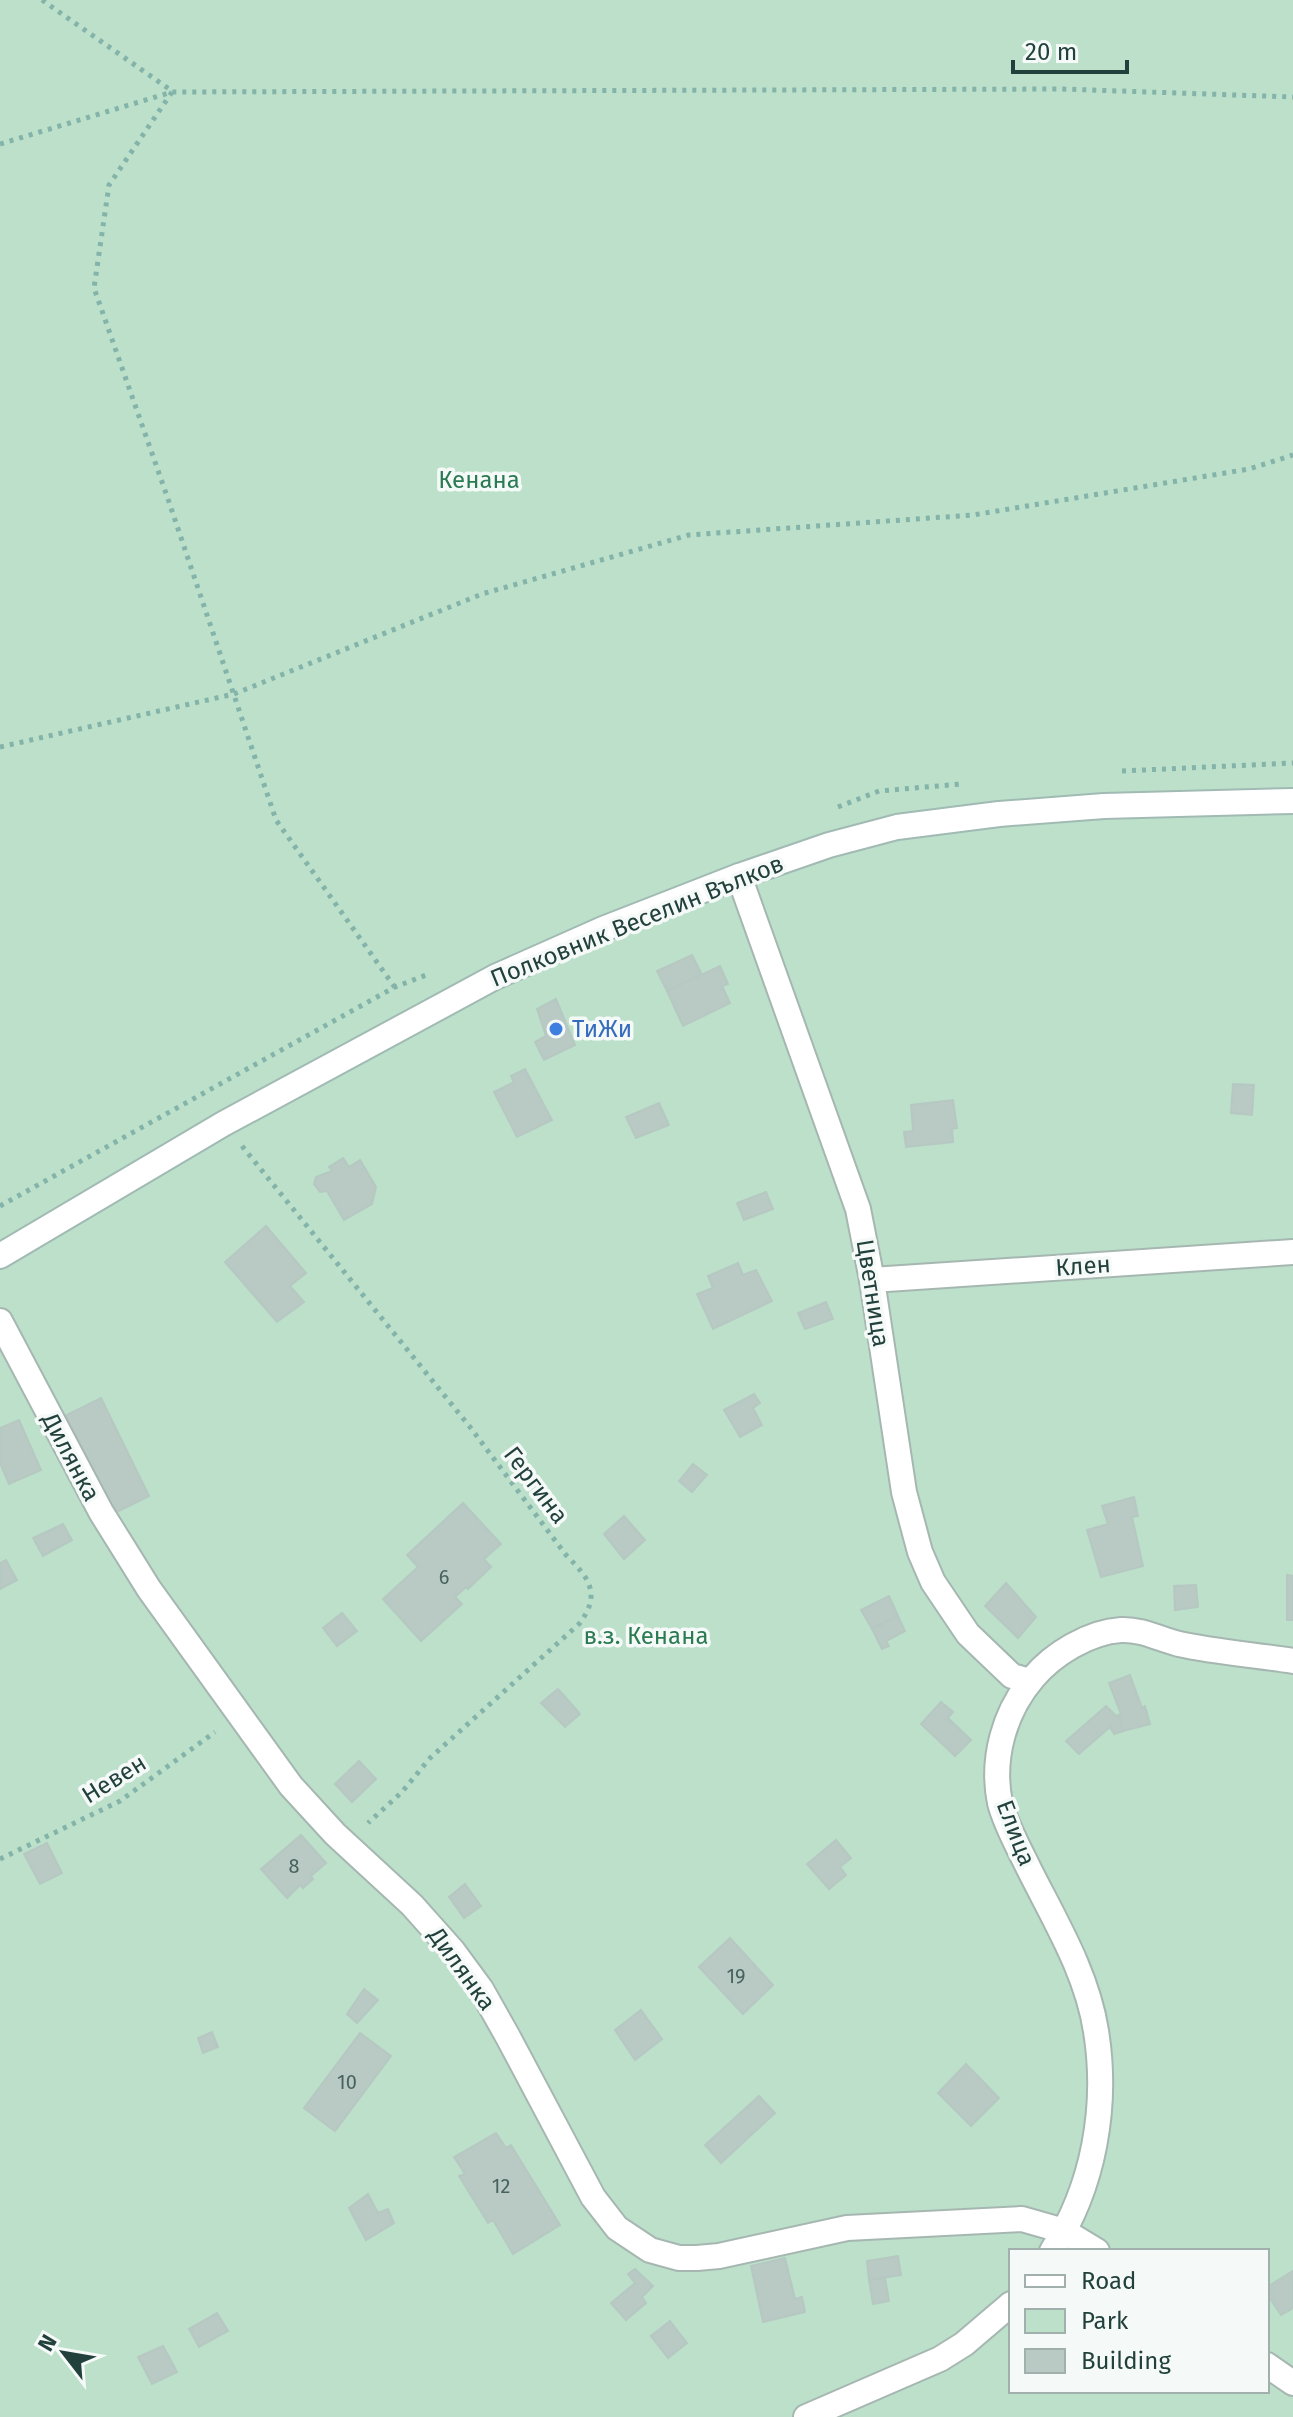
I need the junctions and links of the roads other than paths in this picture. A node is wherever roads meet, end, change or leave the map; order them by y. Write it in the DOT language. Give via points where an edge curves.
graph roads {
  1 [pos="1293,801"];
  2 [pos="739,876"];
  3 [pos="1293,1252"];
  4 [pos="0,1256"];
  5 [pos="872,1280"];
  6 [pos="0,1321"];
  7 [pos="1293,1661"];
  8 [pos="1030,1681"];
  9 [pos="1058,2241"];
  10 [pos="1089,2249"];
  11 [pos="1009,2306"];
  12 [pos="1269,2366"];
  13 [pos="1293,2383"];
  14 [pos="806,2417"];
  1 -- 2 [label="street, Полковник Веселин Вълков" via="1104,806 897,827"];
  2 -- 4 [label="street, Полковник Веселин Вълков" via="495,977 223,1124"];
  2 -- 5 [label="street, Цветница" via="848,1178"];
  3 -- 5 [label="street, Клен"];
  5 -- 8 [label="street, Цветница" via="904,1492 920,1552 968,1634 1012,1676"];
  6 -- 9 [label="street, Дилянка" via="115,1536 291,1786 412,1905 481,1989 599,2206 617,2228 650,2250 679,2258 719,2256 847,2228 1000,2219 1039,2223"];
  7 -- 8 [label="street, Елица" via="1118,1630 1066,1650"];
  8 -- 9 [label="street, Елица" via="1002,1736 1000,1803 1078,1967 1100,2060 1092,2159"];
  9 -- 10 [label="street, Дилянка"];
  11 -- 14 [label="street" via="940,2359"];
  12 -- 13 [label="street"];
}
